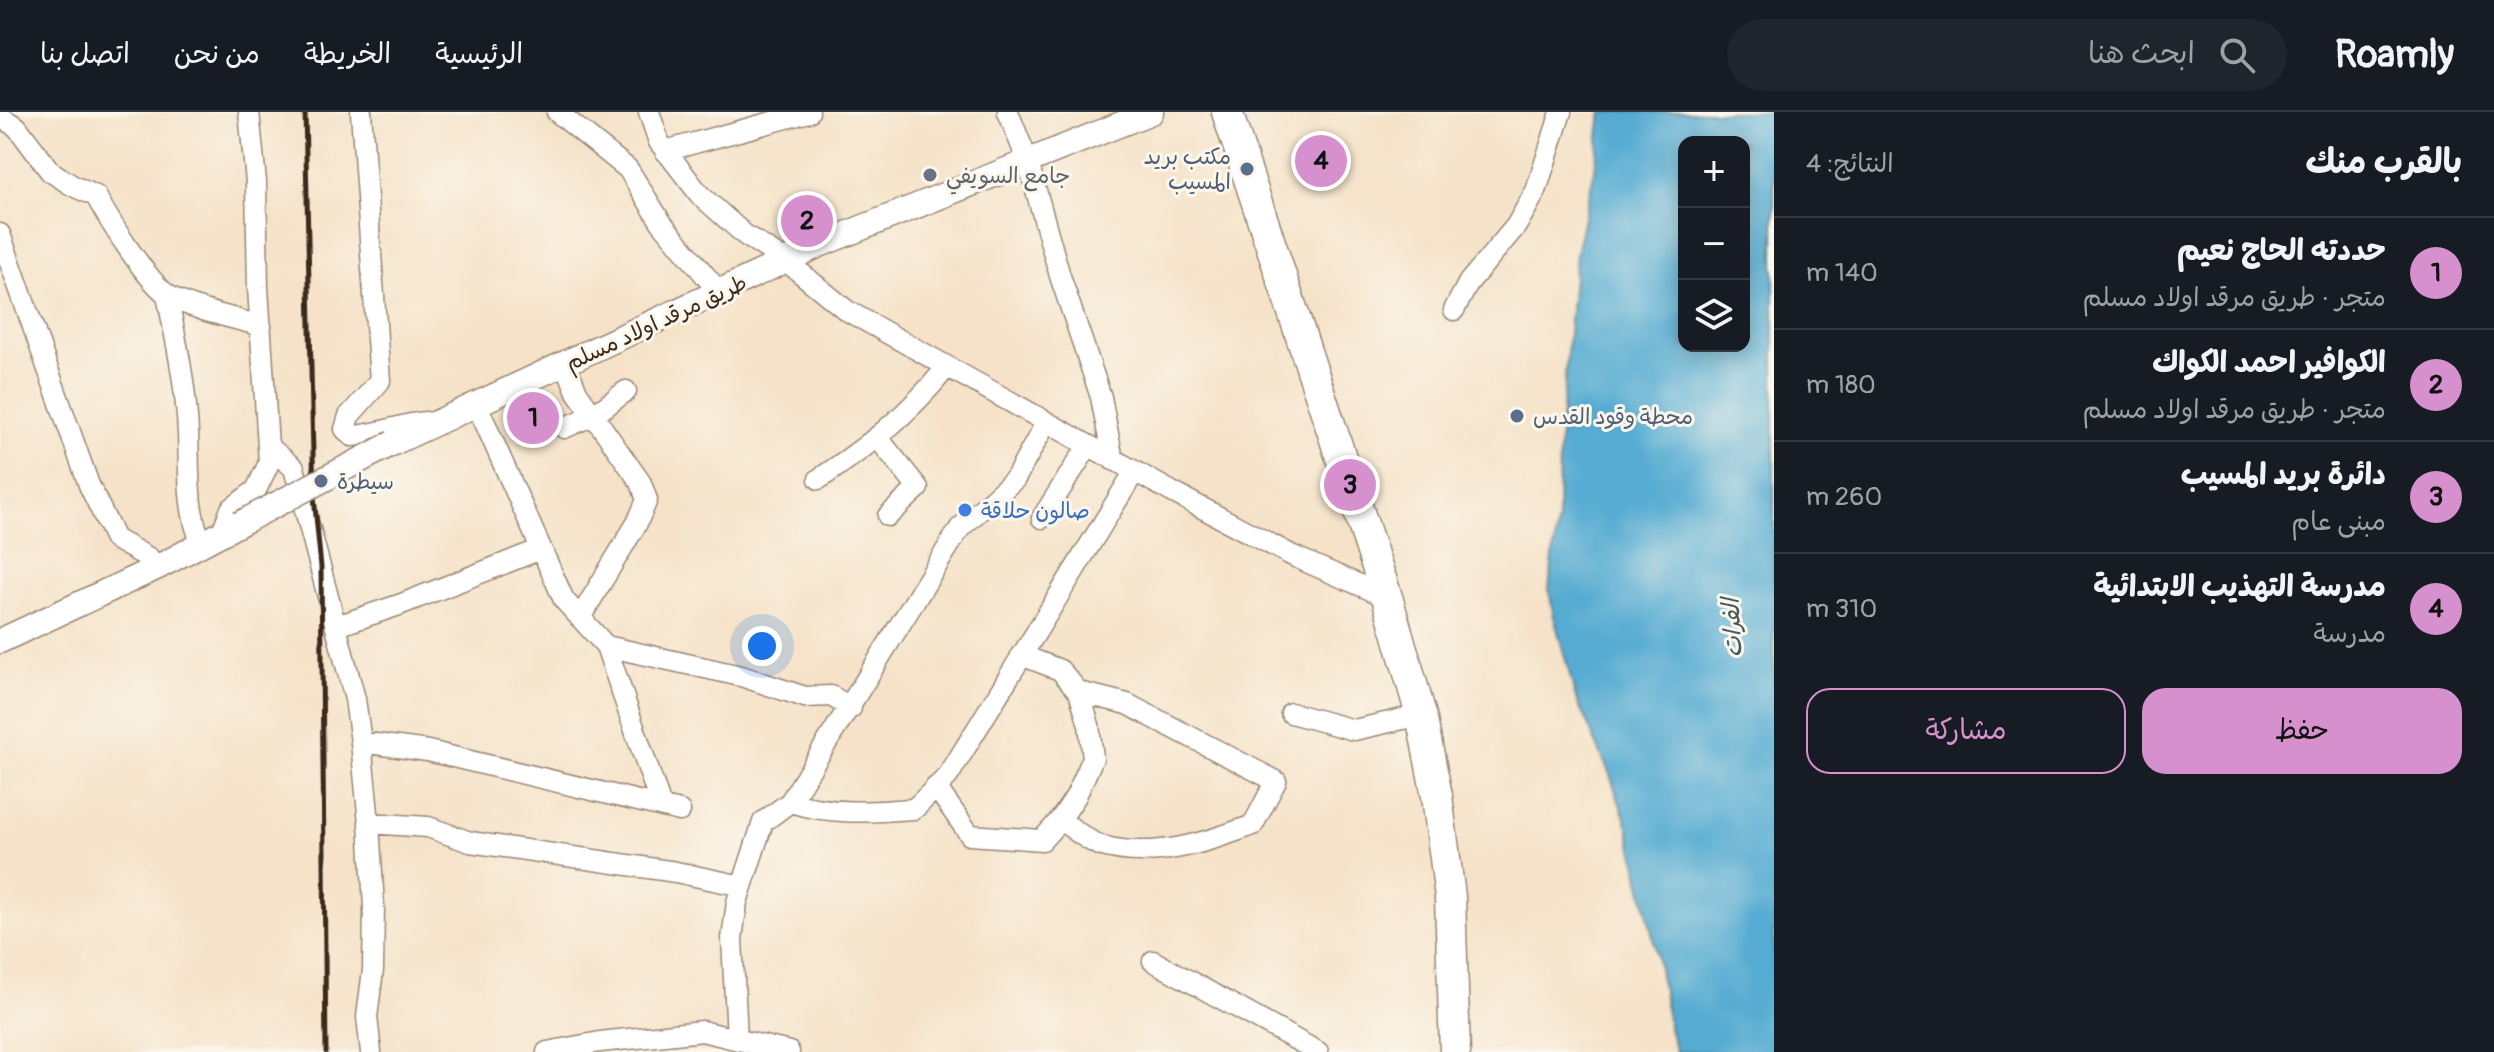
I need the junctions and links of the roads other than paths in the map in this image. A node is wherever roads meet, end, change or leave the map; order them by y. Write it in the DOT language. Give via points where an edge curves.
graph roads {
  1 [pos="249,112"];
  2 [pos="361,112"];
  3 [pos="557,112"];
  4 [pos="649,112"];
  5 [pos="809,112"];
  6 [pos="1008,112"];
  7 [pos="1151,112"];
  8 [pos="1227,112"];
  9 [pos="1561,112"];
  10 [pos="0,117"];
  11 [pos="665,151"];
  12 [pos="1028,162"];
  13 [pos="0,234"];
  14 [pos="786,261"];
  15 [pos="719,292"];
  16 [pos="167,295"];
  17 [pos="1454,310"];
  18 [pos="261,326"];
  19 [pos="566,364"];
  20 [pos="947,367"];
  21 [pos="626,391"];
  22 [pos="477,405"];
  23 [pos="594,415"];
  24 [pos="444,420"];
  25 [pos="1046,423"];
  26 [pos="564,428"];
  27 [pos="878,438"];
  28 [pos="268,446"];
  29 [pos="1088,446"];
  30 [pos="1113,460"];
  31 [pos="1135,471"];
  32 [pos="819,479"];
  33 [pos="888,516"];
  34 [pos="1042,518"];
  35 [pos="221,534"];
  36 [pos="541,549"];
  37 [pos="158,567"];
  38 [pos="1387,597"];
  39 [pos="580,618"];
  40 [pos="337,626"];
  41 [pos="0,641"];
  42 [pos="606,646"];
  43 [pos="1021,655"];
  44 [pos="1079,692"];
  45 [pos="851,708"];
  46 [pos="1291,713"];
  47 [pos="1421,715"];
  48 [pos="361,742"];
  49 [pos="936,787"];
  50 [pos="790,802"];
  51 [pos="1060,820"];
  52 [pos="369,823"];
  53 [pos="742,886"];
  54 [pos="1153,961"];
  55 [pos="737,1038"];
  56 [pos="371,1052"];
  57 [pos="547,1052"];
  58 [pos="789,1052"];
  59 [pos="1318,1052"];
  60 [pos="1455,1052"];
  1 -- 18 [label="street"];
  2 -- 24 [label="street" via="380,381 349,416 345,429 352,436 369,435"];
  3 -- 15 [label="street" via="628,169 661,222"];
  4 -- 11 [label="street"];
  5 -- 11 [label="street"];
  6 -- 12 [label="street"];
  7 -- 12 [label="street, طريق مرقد اولاد مسلم"];
  8 -- 38 [label="main road"];
  9 -- 17 [label="street" via="1536,191"];
  10 -- 16 [label="street" via="17,127 50,171 96,196 111,226"];
  11 -- 14 [label="street" via="700,195 745,235"];
  12 -- 14 [label="street, طريق مرقد اولاد مسلم"];
  12 -- 30 [label="street" via="1101,397"];
  13 -- 37 [label="street" via="115,539"];
  14 -- 15 [label="street, طريق مرقد اولاد مسلم"];
  14 -- 20 [label="street" via="846,310"];
  15 -- 19 [label="street, طريق مرقد اولاد مسلم"];
  16 -- 18 [label="street"];
  16 -- 35 [label="street" via="188,418 193,524"];
  18 -- 28 [label="street"];
  19 -- 22 [label="street, طريق مرقد اولاد مسلم"];
  19 -- 23 [label="street"];
  20 -- 25 [label="street"];
  20 -- 27 [label="street"];
  21 -- 23 [label="street"];
  22 -- 24 [label="street, طريق مرقد اولاد مسلم"];
  22 -- 36 [label="street"];
  23 -- 26 [label="street"];
  23 -- 39 [label="street" via="647,500"];
  24 -- 35 [label="street, طريق مرقد اولاد مسلم, bridge"];
  25 -- 29 [label="street"];
  25 -- 45 [label="street" via="1015,479 960,528"];
  27 -- 32 [label="street"];
  27 -- 33 [label="street" via="918,488"];
  28 -- 35 [label="street" via="269,463 256,490 231,509"];
  28 -- 40 [label="street" via="294,468"];
  29 -- 30 [label="street"];
  29 -- 34 [label="street"];
  30 -- 31 [label="street"];
  31 -- 38 [label="street" via="1293,556"];
  31 -- 43 [label="street"];
  35 -- 37 [label="street, طريق مرقد اولاد مسلم"];
  36 -- 39 [label="street" via="564,600"];
  36 -- 40 [label="street"];
  37 -- 41 [label="street, طريق مرقد اولاد مسلم"];
  38 -- 47 [label="main road"];
  39 -- 42 [label="street"];
  40 -- 48 [label="street"];
  42 -- 45 [label="street" via="741,676 805,697 831,696"];
  42 -- 48 [label="street" via="670,808 428,751"];
  43 -- 44 [label="street" via="1060,670"];
  43 -- 49 [label="street" via="948,776"];
  44 -- 51 [label="street" via="1093,758"];
  44 -- 51 [label="street" via="1127,704 1276,781 1253,825 1202,844 1139,852 1100,845"];
  45 -- 50 [label="street"];
  46 -- 47 [label="street" via="1354,730"];
  47 -- 60 [label="main road" via="1450,897"];
  48 -- 52 [label="street"];
  49 -- 50 [label="street" via="914,809 817,811"];
  49 -- 51 [label="street" via="970,835 1042,840"];
  50 -- 53 [label="street" via="763,822"];
  52 -- 53 [label="street" via="428,827 470,842"];
  52 -- 56 [label="street" via="374,907 367,1017"];
  53 -- 55 [label="street" via="732,939"];
  54 -- 59 [label="street"];
  55 -- 57 [label="street" via="679,1032"];
  55 -- 58 [label="street"];
}
